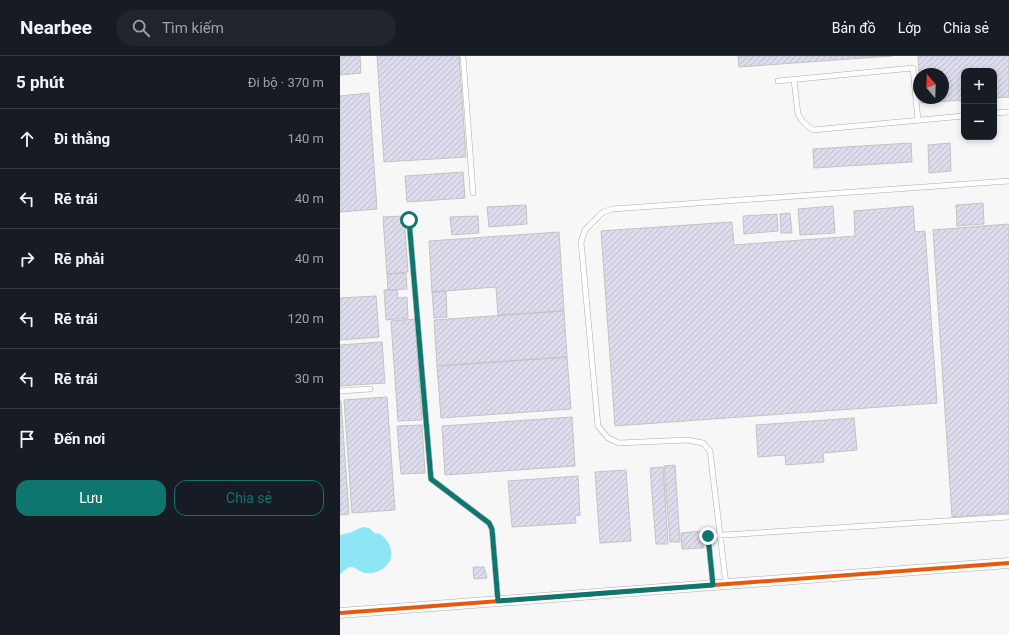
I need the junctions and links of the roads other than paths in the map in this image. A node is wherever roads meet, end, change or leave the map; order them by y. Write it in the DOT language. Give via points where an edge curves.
graph roads {
  1 [pos="462,56"];
  2 [pos="794,80"];
  3 [pos="778,81"];
  4 [pos="1009,112"];
  5 [pos="997,114"];
  6 [pos="961,116"];
  7 [pos="918,120"];
  8 [pos="1009,181"];
  9 [pos="473,193"];
  10 [pos="409,220"];
  11 [pos="370,389"];
  12 [pos="340,392"];
  13 [pos="1009,517"];
  14 [pos="720,535"];
  15 [pos="1009,563"];
  16 [pos="726,584"];
  17 [pos="713,585"];
  18 [pos="498,601"];
  19 [pos="340,613"];
  1 -- 9 [label="lane"];
  2 -- 3 [label="lane"];
  2 -- 7 [label="lane" via="798,114 813,130"];
  2 -- 7 [label="lane" via="913,68"];
  4 -- 5 [label="lane"];
  6 -- 7 [label="lane"];
  8 -- 14 [label="lane" via="613,209 603,212 585,230 581,242 598,426 608,438 619,443 687,440 703,443 710,451"];
  10 -- 18 [label="lane" via="431,479 489,523 492,529"];
  11 -- 12 [label="lane"];
  13 -- 14 [label="lane"];
  14 -- 16 [label="lane"];
  14 -- 17 [label="lane" via="708,536"];
  15 -- 16 [label="street"];
  16 -- 17 [label="street"];
  17 -- 18 [label="street"];
  18 -- 19 [label="street"];
}
